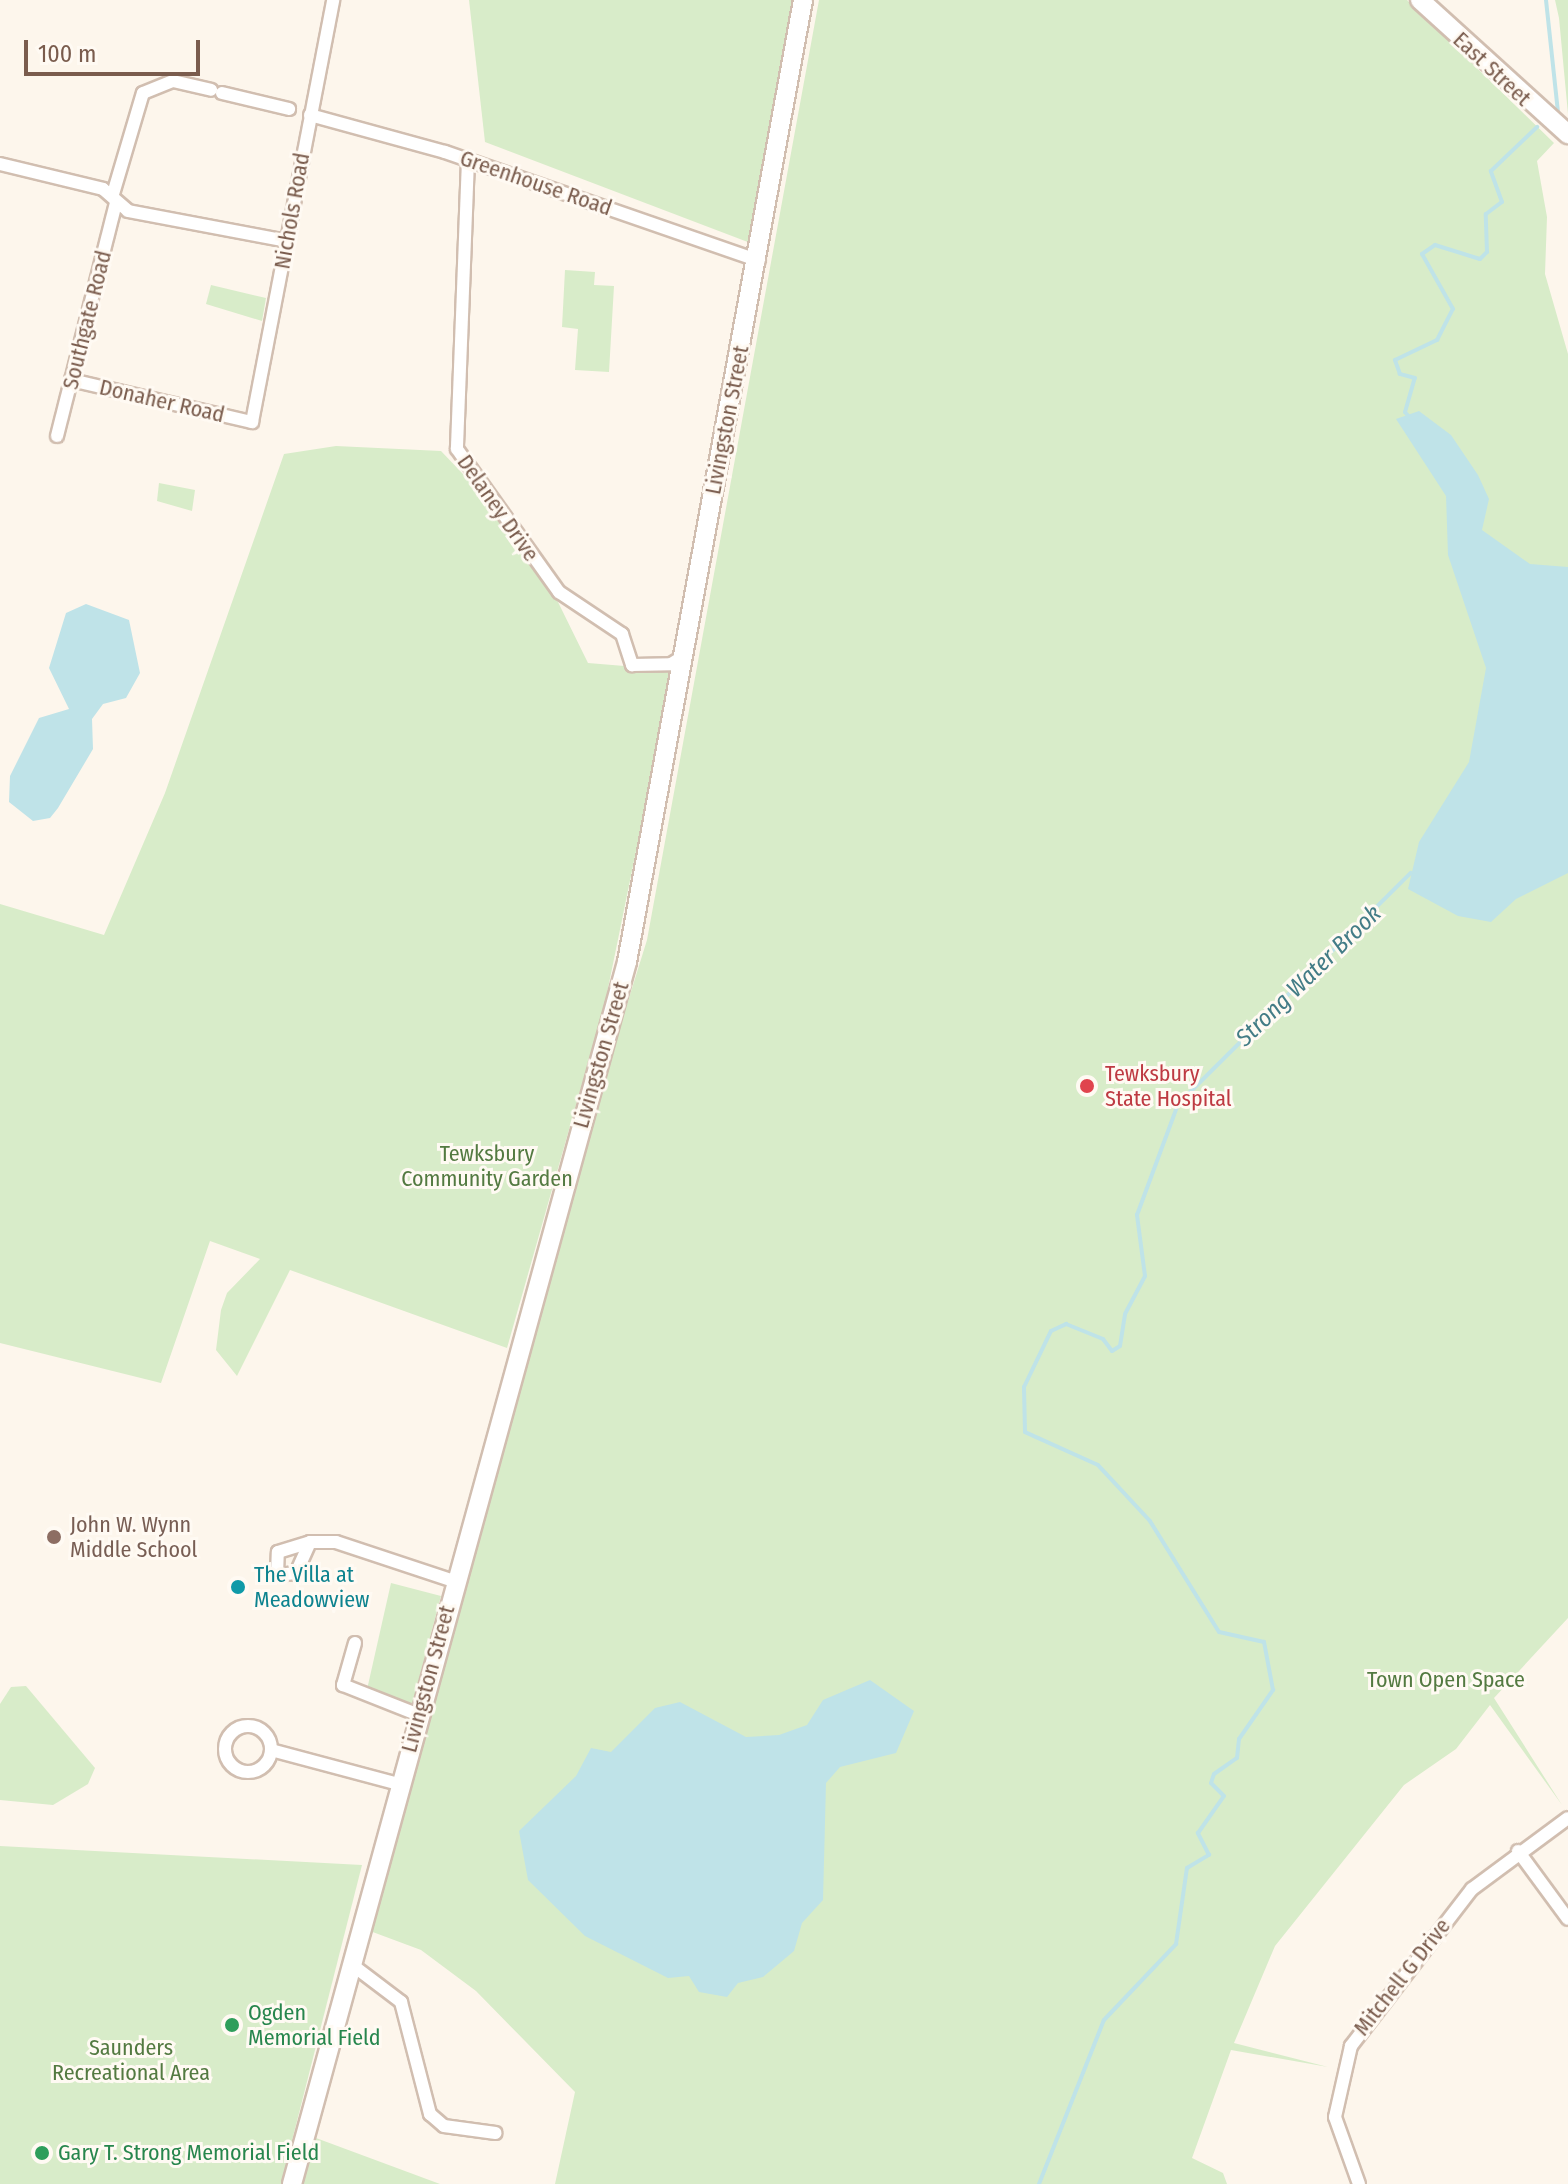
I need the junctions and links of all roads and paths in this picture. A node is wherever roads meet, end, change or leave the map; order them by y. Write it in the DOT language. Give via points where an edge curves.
graph roads {
  1 [pos="333,0"];
  2 [pos="803,0"];
  3 [pos="1420,0"];
  4 [pos="289,109"];
  5 [pos="310,115"];
  6 [pos="1568,134"];
  7 [pos="468,160"];
  8 [pos="0,164"];
  9 [pos="115,199"];
  10 [pos="287,241"];
  11 [pos="759,261"];
  12 [pos="71,380"];
  13 [pos="252,422"];
  14 [pos="57,436"];
  15 [pos="684,656"];
  16 [pos="310,1542"];
  17 [pos="454,1581"];
  18 [pos="355,1643"];
  19 [pos="419,1715"];
  20 [pos="271,1750"];
  21 [pos="399,1784"];
  22 [pos="1568,1818"];
  23 [pos="1518,1851"];
  24 [pos="1568,1919"];
  25 [pos="351,1964"];
  26 [pos="496,2133"];
  27 [pos="292,2184"];
  28 [pos="1359,2184"];
  1 -- 5 [label="street, Nichols Road"];
  2 -- 11 [label="street, Livingston Street"];
  3 -- 6 [label="street, East Street"];
  4 -- 9 [label="street" via="173,81 143,93"];
  5 -- 7 [label="street, Greenhouse Road"];
  5 -- 10 [label="street, Nichols Road"];
  7 -- 11 [label="street, Greenhouse Road"];
  7 -- 15 [label="street, Delaney Drive" via="457,449 559,592 622,634 632,665 671,664"];
  8 -- 9 [label="street"];
  9 -- 10 [label="street" via="170,222"];
  9 -- 12 [label="street, Southgate Road"];
  10 -- 13 [label="street, Nichols Road"];
  11 -- 15 [label="street, Livingston Street"];
  12 -- 13 [label="street, Donaher Road"];
  12 -- 14 [label="street, Southgate Road"];
  15 -- 17 [label="street, Livingston Street" via="618,998"];
  16 -- 17 [label="street" via="351,1544"];
  17 -- 19 [label="street, Livingston Street"];
  18 -- 19 [label="street" via="343,1685"];
  19 -- 21 [label="street, Livingston Street"];
  20 -- 21 [label="street"];
  21 -- 25 [label="street, Livingston Street"];
  22 -- 23 [label="street, Mitchell G Drive"];
  23 -- 24 [label="street"];
  23 -- 28 [label="street, Mitchell G Drive" via="1459,1904 1345,2056 1335,2117"];
  25 -- 26 [label="street" via="401,2002 430,2114 444,2126"];
  25 -- 27 [label="street, Livingston Street"];
}
